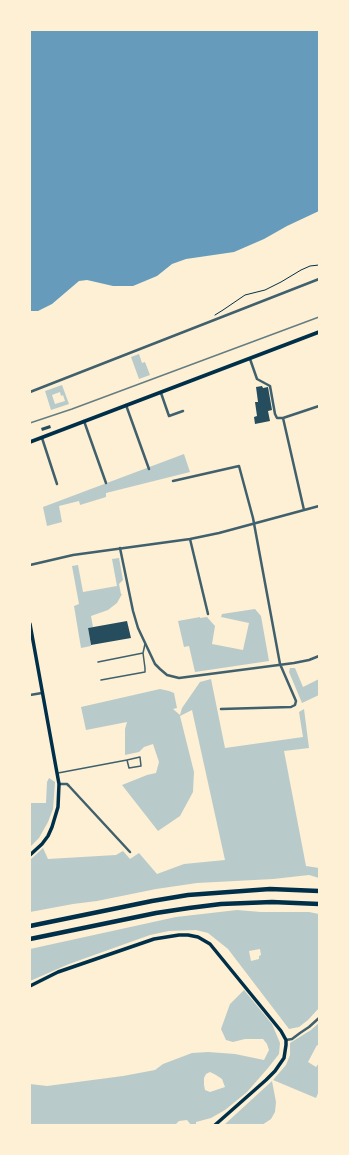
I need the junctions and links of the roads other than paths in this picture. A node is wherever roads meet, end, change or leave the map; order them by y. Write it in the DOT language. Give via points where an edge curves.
graph roads {
  1 [pos="319,279"];
  2 [pos="318,334"];
  3 [pos="250,358"];
  4 [pos="30,392"];
  5 [pos="161,392"];
  6 [pos="126,405"];
  7 [pos="319,406"];
  8 [pos="183,411"];
  9 [pos="283,418"];
  10 [pos="84,421"];
  11 [pos="42,438"];
  12 [pos="30,442"];
  13 [pos="150,468"];
  14 [pos="173,481"];
  15 [pos="106,483"];
  16 [pos="57,484"];
  17 [pos="319,506"];
  18 [pos="304,510"];
  19 [pos="254,523"];
  20 [pos="190,539"];
  21 [pos="120,548"];
  22 [pos="30,565"];
  23 [pos="208,614"];
  24 [pos="30,624"];
  25 [pos="145,644"];
  26 [pos="143,653"];
  27 [pos="319,656"];
  28 [pos="98,662"];
  29 [pos="280,664"];
  30 [pos="101,680"];
  31 [pos="43,693"];
  32 [pos="30,695"];
  33 [pos="220,709"];
  34 [pos="127,760"];
  35 [pos="58,774"];
  36 [pos="59,784"];
  37 [pos="130,852"];
  38 [pos="30,855"];
  39 [pos="319,891"];
  40 [pos="319,904"];
  41 [pos="30,926"];
  42 [pos="30,939"];
  43 [pos="30,986"];
  44 [pos="319,1018"];
  45 [pos="286,1040"];
  46 [pos="215,1125"];
  1 -- 4 [label="street"];
  2 -- 3 [label="main road"];
  3 -- 5 [label="main road"];
  3 -- 9 [label="street" via="257,379 270,386 274,414 277,418"];
  5 -- 6 [label="main road"];
  5 -- 8 [label="street" via="169,416"];
  6 -- 10 [label="main road"];
  6 -- 13 [label="street"];
  7 -- 9 [label="street"];
  9 -- 18 [label="street"];
  10 -- 11 [label="main road"];
  10 -- 15 [label="street"];
  11 -- 12 [label="main road"];
  11 -- 16 [label="street"];
  14 -- 19 [label="street" via="239,466"];
  17 -- 18 [label="street"];
  18 -- 19 [label="street"];
  19 -- 20 [label="street"];
  19 -- 29 [label="street"];
  20 -- 21 [label="street"];
  20 -- 23 [label="street"];
  21 -- 22 [label="street"];
  21 -- 25 [label="street" via="133,611"];
  24 -- 31 [label="main road"];
  25 -- 26 [label="lane"];
  25 -- 29 [label="street" via="160,669 175,678"];
  26 -- 28 [label="lane"];
  26 -- 30 [label="lane" via="144,672"];
  27 -- 29 [label="street"];
  29 -- 33 [label="street" via="296,700 294,706"];
  31 -- 32 [label="street"];
  31 -- 35 [label="main road"];
  34 -- 34 [label="lane" via="129,768 141,766 140,757"];
  34 -- 35 [label="lane"];
  35 -- 36 [label="main road"];
  36 -- 37 [label="street" via="67,784"];
  36 -- 38 [label="main road" via="58,807 52,827 42,844"];
  39 -- 41 [label="highway" via="270,889 188,895"];
  40 -- 42 [label="highway" via="221,904 156,913"];
  43 -- 45 [label="main road" via="58,972 154,939 179,935 198,937 210,944 224,959"];
  44 -- 45 [label="street"];
  45 -- 46 [label="main road" via="282,1063"];
}
